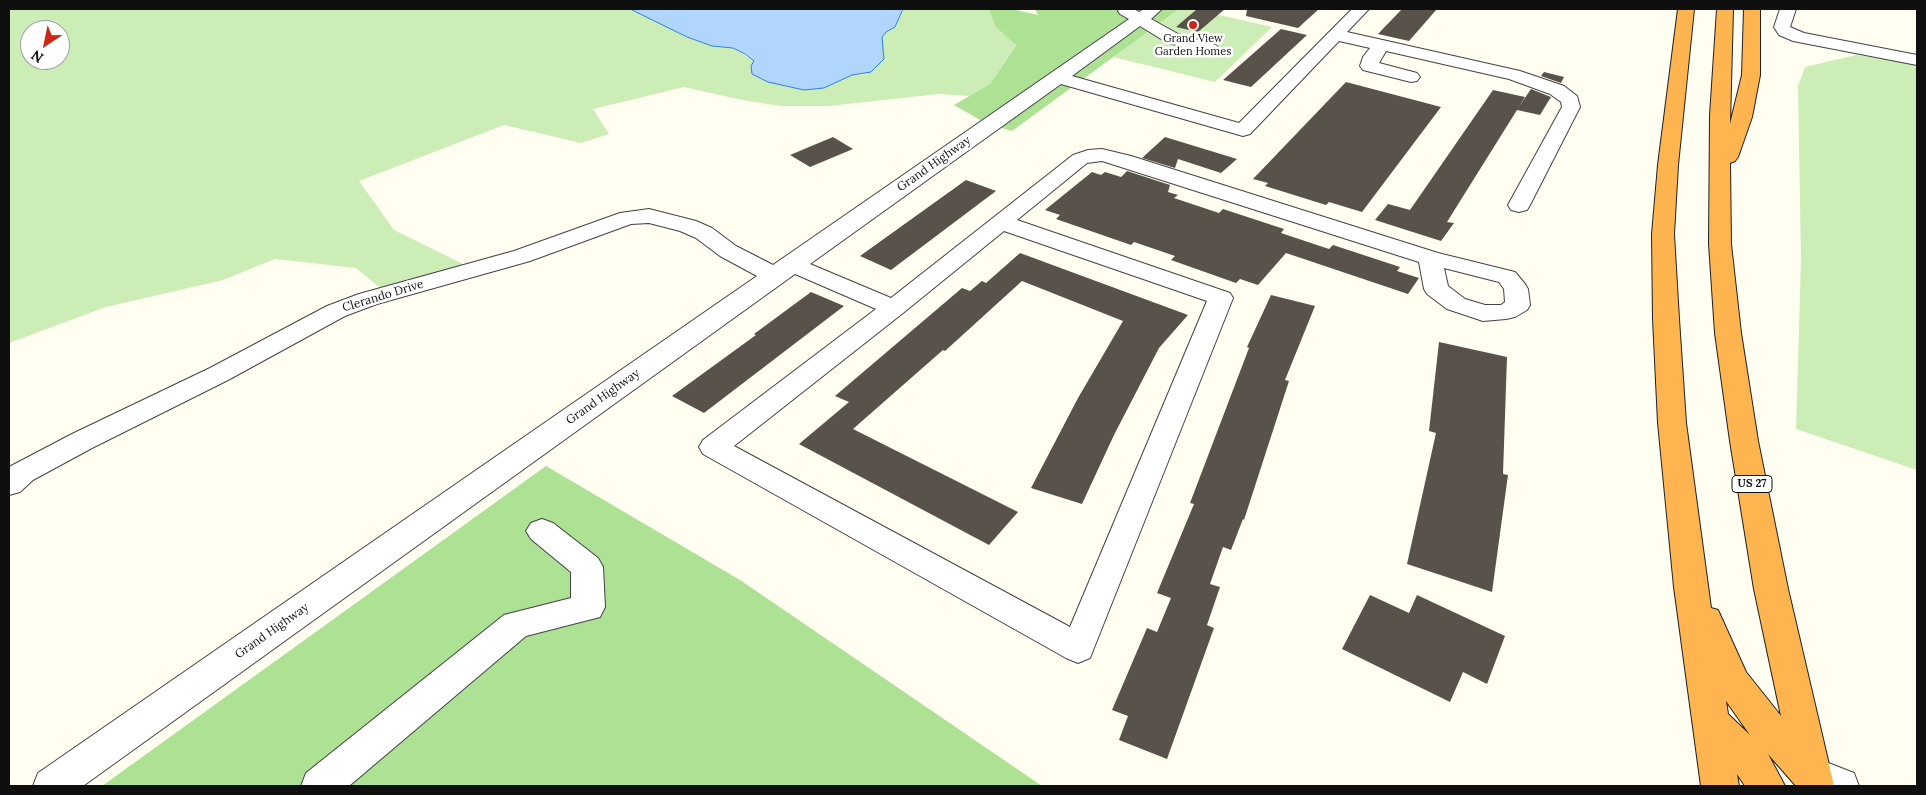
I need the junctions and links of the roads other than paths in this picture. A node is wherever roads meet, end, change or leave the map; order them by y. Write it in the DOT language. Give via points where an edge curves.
graph roads {
  1 [pos="1361,9"];
  2 [pos="1676,9"];
  3 [pos="1686,9"];
  4 [pos="1725,9"];
  5 [pos="1752,9"];
  6 [pos="1788,9"];
  7 [pos="1139,12"];
  8 [pos="1336,35"];
  9 [pos="1172,38"];
  10 [pos="1682,41"];
  11 [pos="1382,45"];
  12 [pos="1917,60"];
  13 [pos="1057,77"];
  14 [pos="1411,77"];
  15 [pos="1721,178"];
  16 [pos="1519,206"];
  17 [pos="1001,222"];
  18 [pos="1430,258"];
  19 [pos="792,264"];
  20 [pos="902,302"];
  21 [pos="9,484"];
  22 [pos="542,531"];
  23 [pos="1691,587"];
  24 [pos="1711,722"];
  25 [pos="1823,783"];
  26 [pos="52,786"];
  27 [pos="320,786"];
  28 [pos="1720,786"];
  29 [pos="1766,786"];
  1 -- 8 [label="street"];
  2 -- 10 [label="highway"];
  3 -- 10 [label="highway"];
  4 -- 15 [label="highway, US 27"];
  5 -- 15 [label="highway" via="1751,75 1742,117"];
  6 -- 12 [label="street" via="1782,27 1785,32"];
  7 -- 9 [label="street"];
  7 -- 13 [label="street, Grand Highway"];
  8 -- 11 [label="street"];
  8 -- 13 [label="street" via="1243,130"];
  10 -- 23 [label="highway" via="1663,234 1672,423"];
  11 -- 14 [label="street" via="1369,66"];
  11 -- 16 [label="street" via="1514,76 1557,90 1570,100 1571,107"];
  13 -- 19 [label="street, Grand Highway"];
  15 -- 25 [label="highway, US 27" via="1720,244 1728,333 1744,441 1771,589"];
  17 -- 18 [label="street" via="1080,159 1102,156 1133,163"];
  17 -- 20 [label="street"];
  17 -- 20 [label="street" via="1221,298 1078,648 713,446"];
  19 -- 20 [label="street, Clerando Drive"];
  19 -- 21 [label="street, Clerando Drive" via="756,268 688,226 649,216 628,218 522,256 336,311 219,374 74,445 22,473"];
  19 -- 26 [label="street, Grand Highway"];
  22 -- 27 [label="street" via="587,567 588,607 516,625"];
  23 -- 24 [label="highway"];
  23 -- 25 [label="highway" via="1732,680 1765,725"];
  24 -- 28 [label="highway"];
  24 -- 29 [label="highway" via="1748,758"];
}
